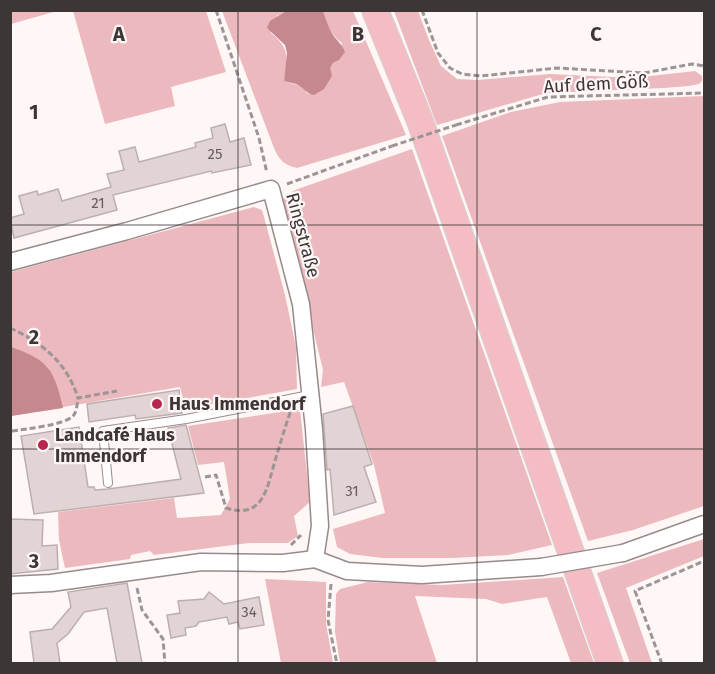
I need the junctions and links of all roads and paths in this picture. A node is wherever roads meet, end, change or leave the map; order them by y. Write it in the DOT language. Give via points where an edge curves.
graph roads {
  1 [pos="216,10"];
  2 [pos="375,10"];
  3 [pos="422,10"];
  4 [pos="705,66"];
  5 [pos="705,93"];
  6 [pos="271,189"];
  7 [pos="10,262"];
  8 [pos="10,328"];
  9 [pos="117,391"];
  10 [pos="303,396"];
  11 [pos="78,398"];
  12 [pos="12,431"];
  13 [pos="205,477"];
  14 [pos="108,483"];
  15 [pos="705,524"];
  16 [pos="320,526"];
  17 [pos="315,559"];
  18 [pos="705,561"];
  19 [pos="283,563"];
  20 [pos="332,567"];
  21 [pos="134,572"];
  22 [pos="10,585"];
  23 [pos="165,663"];
  24 [pos="338,663"];
  25 [pos="610,663"];
  26 [pos="662,663"];
  1 -- 6 [label="path" via="259,138"];
  2 -- 25 [label="main road" via="420,121"];
  3 -- 4 [label="path" via="438,52 450,68 462,74 481,76 557,68 644,73 692,64"];
  5 -- 6 [label="path, Auf dem Göß, bridge" via="548,97"];
  6 -- 7 [label="street, Ringstraße"];
  6 -- 10 [label="street, Ringstraße" via="302,304"];
  8 -- 11 [label="path" via="52,354 74,385"];
  9 -- 11 [label="path"];
  10 -- 13 [label="path" via="273,466 268,492 258,504 248,509 226,508 216,475"];
  10 -- 14 [label="lane" via="103,431"];
  10 -- 16 [label="street, Ringstraße"];
  11 -- 12 [label="path" via="72,417"];
  15 -- 20 [label="street, bridge" via="623,553 541,567 422,575"];
  16 -- 17 [label="street, Ringstraße"];
  16 -- 19 [label="path" via="310,527 291,545 282,546"];
  17 -- 19 [label="street"];
  17 -- 20 [label="street"];
  18 -- 26 [label="path" via="635,591"];
  19 -- 21 [label="street" via="201,562"];
  20 -- 24 [label="path" via="328,620"];
  21 -- 22 [label="street" via="51,584"];
  21 -- 23 [label="path" via="142,610 163,639"];
}
